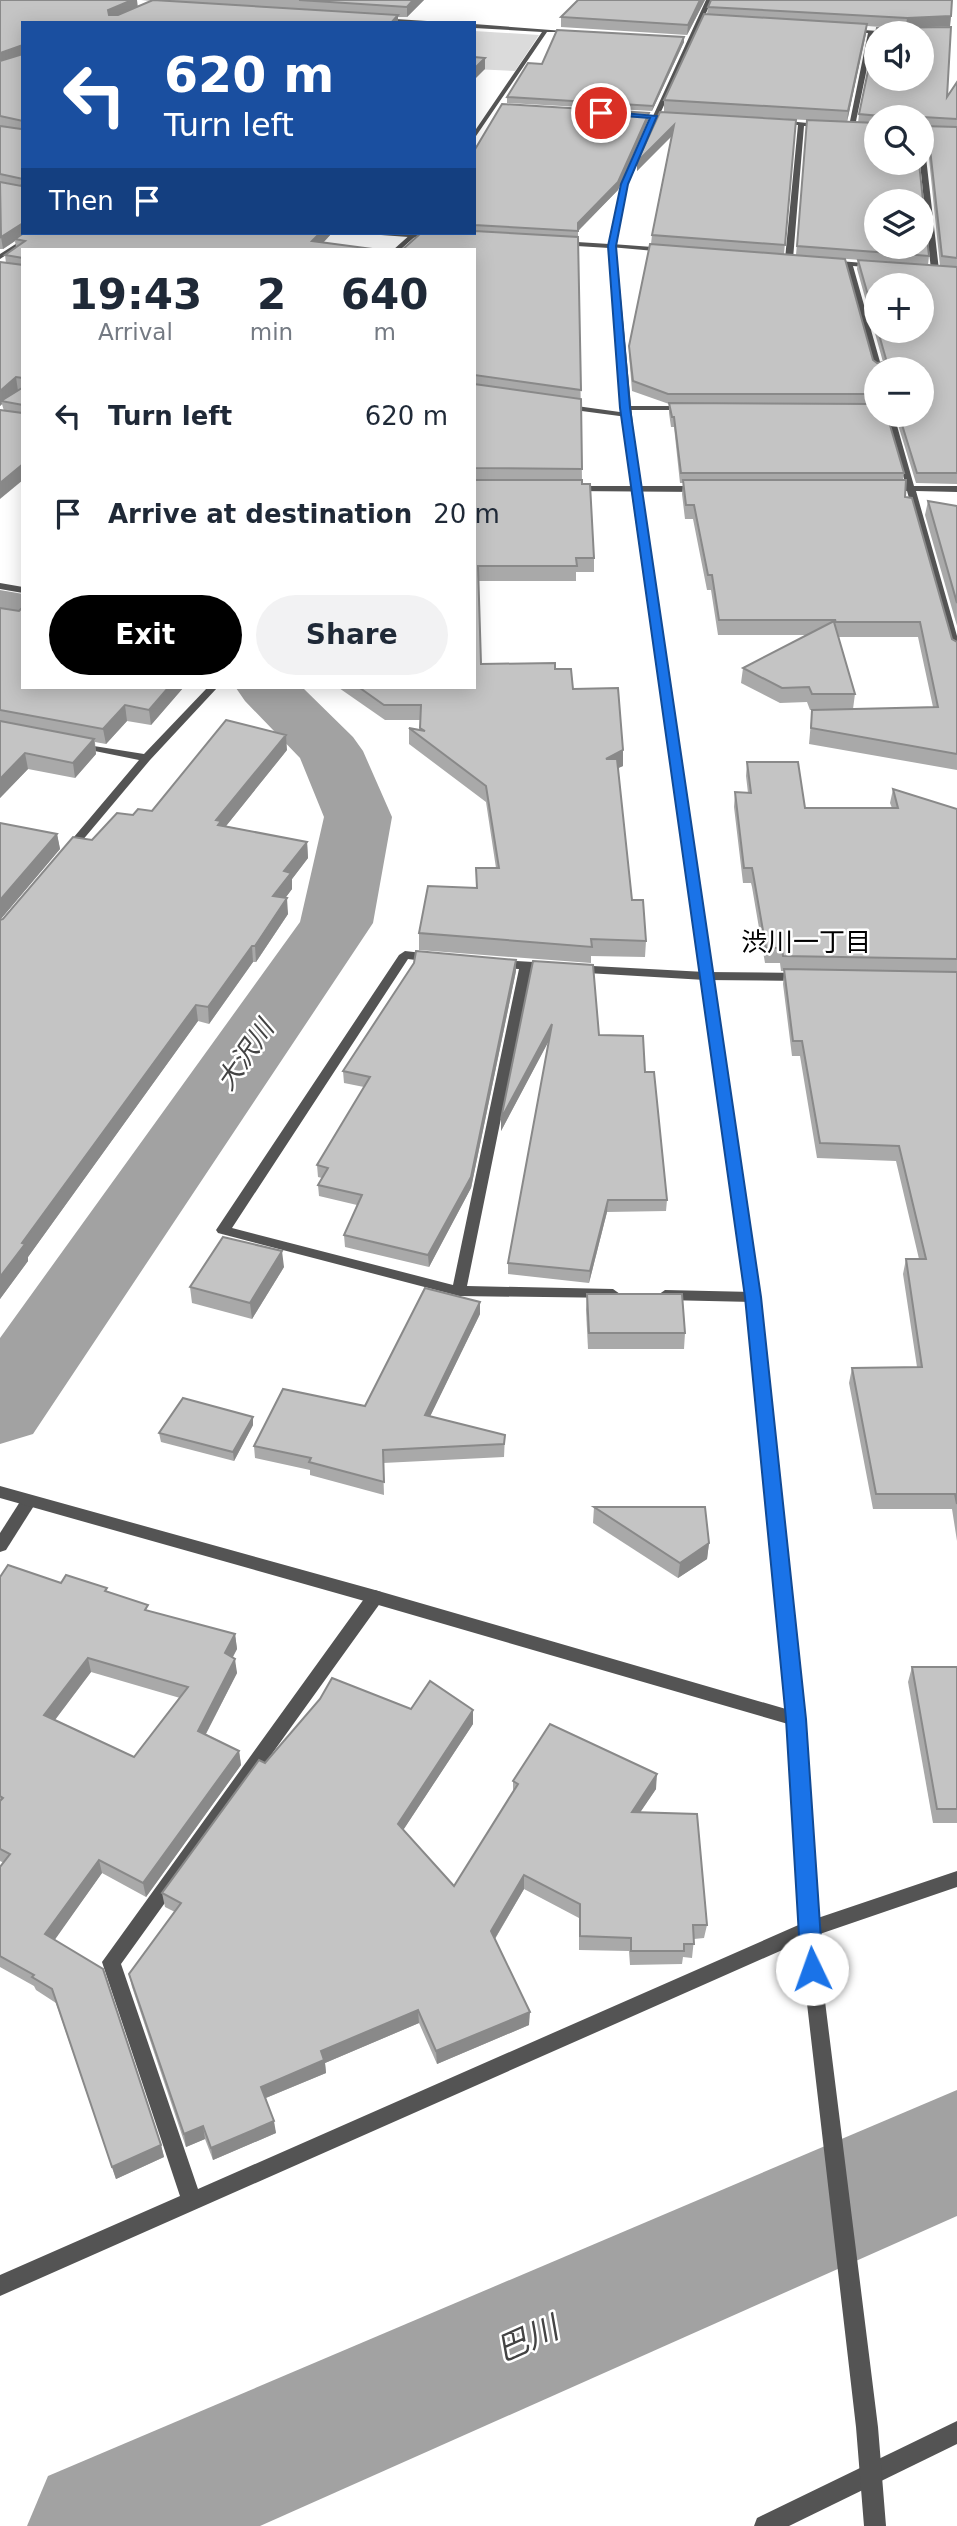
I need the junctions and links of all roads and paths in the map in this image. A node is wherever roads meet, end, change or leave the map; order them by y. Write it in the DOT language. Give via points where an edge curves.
graph roads {
  1 [pos="709,0"];
  2 [pos="375,20"];
  3 [pos="701,20"];
  4 [pos="714,20"];
  5 [pos="394,21"];
  6 [pos="476,26"];
  7 [pos="547,30"];
  8 [pos="845,31"];
  9 [pos="580,32"];
  10 [pos="864,32"];
  11 [pos="677,38"];
  12 [pos="690,38"];
  13 [pos="864,68"];
  14 [pos="494,107"];
  15 [pos="507,108"];
  16 [pos="641,115"];
  17 [pos="654,116"];
  18 [pos="667,116"];
  19 [pos="774,122"];
  20 [pos="800,124"];
  21 [pos="852,127"];
  22 [pos="864,127"];
  23 [pos="476,134"];
  24 [pos="925,175"];
  25 [pos="34,235"];
  26 [pos="414,235"];
  27 [pos="424,235"];
  28 [pos="441,237"];
  29 [pos="546,243"];
  30 [pos="612,246"];
  31 [pos="398,248"];
  32 [pos="680,251"];
  33 [pos="0,257"];
  34 [pos="776,258"];
  35 [pos="789,259"];
  36 [pos="801,260"];
  37 [pos="825,262"];
  38 [pos="849,264"];
  39 [pos="886,267"];
  40 [pos="922,269"];
  41 [pos="935,270"];
  42 [pos="946,271"];
  43 [pos="875,357"];
  44 [pos="557,405"];
  45 [pos="695,408"];
  46 [pos="626,411"];
  47 [pos="894,427"];
  48 [pos="883,488"];
  49 [pos="910,488"];
  50 [pos="568,489"];
  51 [pos="635,489"];
  52 [pos="718,489"];
  53 [pos="957,489"];
  54 [pos="0,586"];
  55 [pos="21,590"];
  56 [pos="957,653"];
  57 [pos="210,689"];
  58 [pos="66,743"];
  59 [pos="146,758"];
  60 [pos="60,860"];
  61 [pos="446,959"];
  62 [pos="486,962"];
  63 [pos="526,966"];
  64 [pos="705,976"];
  65 [pos="811,978"];
  66 [pos="459,1291"];
  67 [pos="627,1294"];
  68 [pos="655,1295"];
  69 [pos="753,1297"];
  70 [pos="14,1496"];
  71 [pos="0,1546"];
  72 [pos="375,1597"];
  73 [pos="796,1719"];
  74 [pos="957,1878"];
  75 [pos="810,1929"];
  76 [pos="192,2203"];
  77 [pos="0,2286"];
  78 [pos="957,2432"];
  79 [pos="870,2477"];
  80 [pos="765,2526"];
  81 [pos="875,2526"];
  1 -- 3 [label="street"];
  2 -- 5 [label="street"];
  3 -- 4 [label="street"];
  3 -- 12 [label="street"];
  6 -- 7 [label="street"];
  7 -- 9 [label="street"];
  7 -- 14 [label="street"];
  8 -- 10 [label="street"];
  11 -- 12 [label="street"];
  12 -- 17 [label="street"];
  13 -- 21 [label="street"];
  14 -- 15 [label="street"];
  14 -- 23 [label="street"];
  16 -- 17 [label="street"];
  17 -- 18 [label="street"];
  17 -- 30 [label="street" via="625,184"];
  19 -- 20 [label="street"];
  20 -- 21 [label="street"];
  20 -- 35 [label="street"];
  21 -- 22 [label="street"];
  24 -- 41 [label="street"];
  25 -- 33 [label="street"];
  26 -- 31 [label="street"];
  27 -- 28 [label="street"];
  29 -- 30 [label="street"];
  30 -- 32 [label="street"];
  30 -- 46 [label="street"];
  34 -- 35 [label="street"];
  35 -- 36 [label="street"];
  37 -- 38 [label="street"];
  38 -- 39 [label="street"];
  38 -- 43 [label="street"];
  40 -- 41 [label="street"];
  41 -- 42 [label="street"];
  44 -- 46 [label="street"];
  45 -- 46 [label="street"];
  46 -- 51 [label="street"];
  47 -- 49 [label="street"];
  48 -- 49 [label="street"];
  49 -- 53 [label="street"];
  49 -- 56 [label="street"];
  50 -- 51 [label="street"];
  51 -- 52 [label="street"];
  51 -- 64 [label="street"];
  54 -- 55 [label="street"];
  57 -- 59 [label="street"];
  58 -- 59 [label="street"];
  59 -- 60 [label="street"];
  61 -- 66 [label="street" via="405,955 223,1230"];
  62 -- 63 [label="street"];
  63 -- 64 [label="street"];
  63 -- 66 [label="street"];
  64 -- 65 [label="street"];
  64 -- 69 [label="street"];
  66 -- 67 [label="street"];
  68 -- 69 [label="street"];
  69 -- 73 [label="street"];
  70 -- 71 [label="street"];
  70 -- 72 [label="street"];
  72 -- 73 [label="street"];
  72 -- 76 [label="street" via="111,1962"];
  73 -- 75 [label="street"];
  74 -- 75 [label="street"];
  75 -- 76 [label="street"];
  75 -- 79 [label="street"];
  76 -- 77 [label="street"];
  78 -- 79 [label="street"];
  79 -- 80 [label="street"];
  79 -- 81 [label="street"];
}
